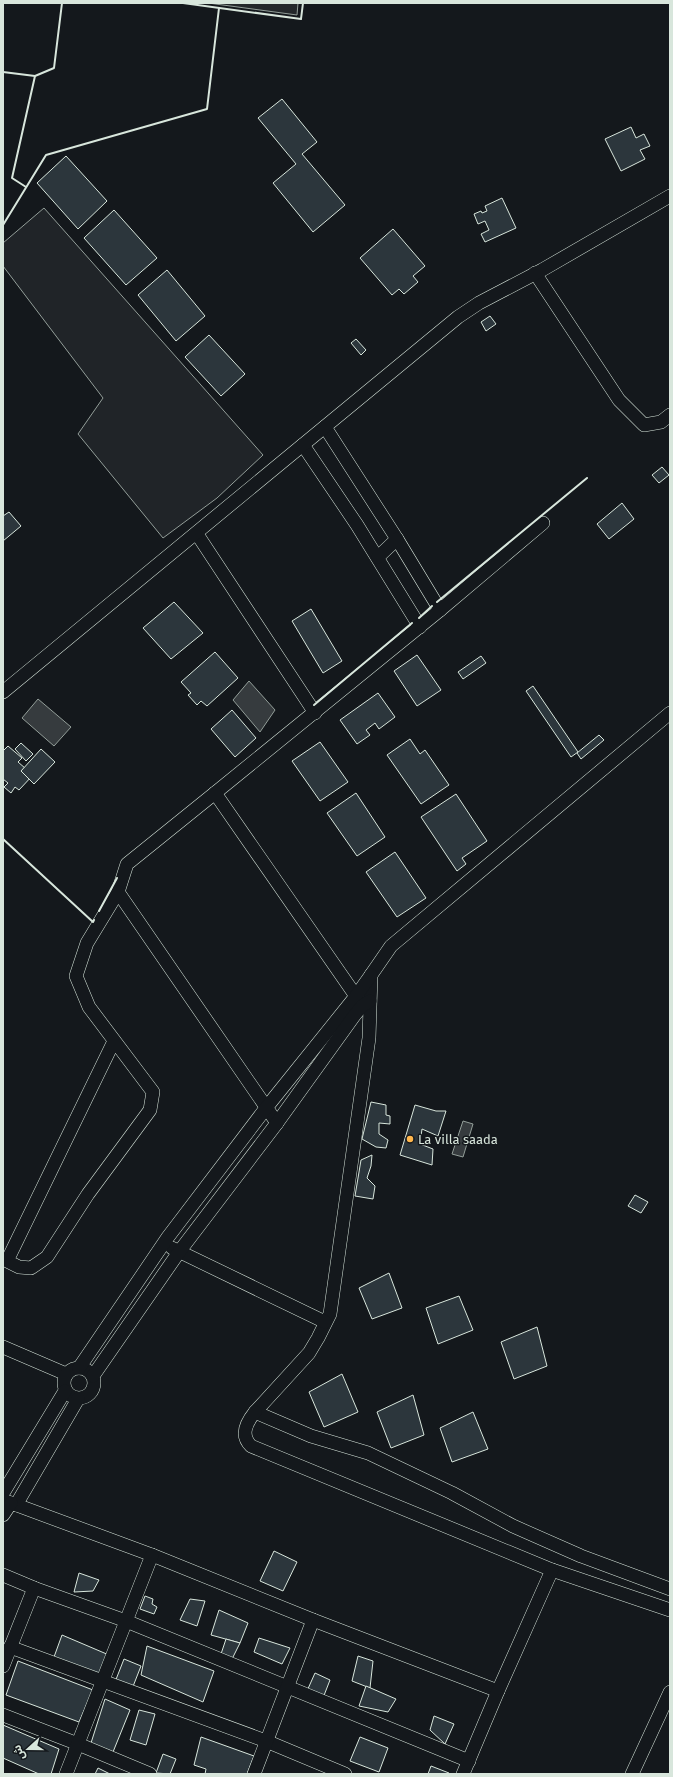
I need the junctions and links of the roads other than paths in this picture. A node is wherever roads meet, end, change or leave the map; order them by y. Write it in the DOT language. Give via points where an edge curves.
graph roads {
  1 [pos="670,196"];
  2 [pos="535,273"];
  3 [pos="670,415"];
  4 [pos="325,427"];
  5 [pos="303,445"];
  6 [pos="543,524"];
  7 [pos="197,534"];
  8 [pos="397,538"];
  9 [pos="378,557"];
  10 [pos="440,610"];
  11 [pos="420,626"];
  12 [pos="3,692"];
  13 [pos="315,713"];
  14 [pos="670,713"];
  15 [pos="216,793"];
  16 [pos="118,892"];
  17 [pos="363,1001"];
  18 [pos="114,1041"];
  19 [pos="266,1108"];
  20 [pos="277,1123"];
  21 [pos="163,1244"];
  22 [pos="179,1252"];
  23 [pos="325,1322"];
  24 [pos="3,1347"];
  25 [pos="79,1368"];
  26 [pos="66,1374"];
  27 [pos="92,1376"];
  28 [pos="65,1391"];
  29 [pos="78,1399"];
  30 [pos="255,1412"];
  31 [pos="8,1500"];
  32 [pos="3,1515"];
  33 [pos="152,1555"];
  34 [pos="552,1570"];
  35 [pos="3,1575"];
  36 [pos="34,1588"];
  37 [pos="670,1590"];
  38 [pos="670,1610"];
  39 [pos="313,1620"];
  40 [pos="126,1621"];
  41 [pos="10,1647"];
  42 [pos="3,1666"];
  43 [pos="103,1681"];
  44 [pos="287,1687"];
  45 [pos="498,1691"];
  46 [pos="670,1692"];
  47 [pos="3,1715"];
  48 [pos="266,1741"];
  49 [pos="78,1744"];
  50 [pos="469,1761"];
  51 [pos="66,1774"];
  52 [pos="150,1774"];
  53 [pos="254,1774"];
  54 [pos="345,1774"];
  55 [pos="463,1774"];
  56 [pos="632,1774"];
  1 -- 2 [label="street"];
  2 -- 3 [label="street" via="619,400 644,425 661,422"];
  2 -- 4 [label="street" via="458,317"];
  4 -- 5 [label="street"];
  4 -- 8 [label="street"];
  5 -- 7 [label="street"];
  5 -- 9 [label="street"];
  6 -- 10 [label="street"];
  7 -- 12 [label="street"];
  7 -- 13 [label="street"];
  8 -- 9 [label="street"];
  8 -- 10 [label="street"];
  9 -- 11 [label="street"];
  10 -- 11 [label="street"];
  11 -- 13 [label="street"];
  13 -- 15 [label="street"];
  14 -- 17 [label="street" via="391,946 371,975"];
  15 -- 16 [label="street" via="127,864"];
  15 -- 17 [label="street"];
  16 -- 18 [label="street" via="87,943 76,976 89,1007"];
  16 -- 19 [label="street"];
  17 -- 19 [label="street"];
  17 -- 20 [label="street"];
  17 -- 23 [label="street" via="369,1038 333,1302"];
  18 -- 18 [label="street" via="153,1092 150,1110 88,1194 47,1257 31,1268 19,1267 7,1261"];
  19 -- 20 [label="street"];
  19 -- 21 [label="street"];
  20 -- 22 [label="street"];
  21 -- 22 [label="street"];
  21 -- 25 [label="street"];
  22 -- 23 [label="street"];
  22 -- 27 [label="street"];
  23 -- 30 [label="street" via="309,1352"];
  24 -- 26 [label="street"];
  25 -- 26 [label="street"];
  25 -- 27 [label="street" via="88,1371"];
  26 -- 28 [label="street"];
  27 -- 29 [label="street" via="92,1392"];
  28 -- 29 [label="street" via="69,1396"];
  28 -- 31 [label="street"];
  29 -- 31 [label="street"];
  30 -- 34 [label="street" via="244,1434 251,1446"];
  30 -- 37 [label="street" via="311,1436 368,1453 445,1489 513,1526 581,1556"];
  31 -- 32 [label="street"];
  31 -- 33 [label="street"];
  33 -- 39 [label="street"];
  33 -- 40 [label="street"];
  34 -- 38 [label="street"];
  34 -- 45 [label="street"];
  35 -- 36 [label="street"];
  36 -- 40 [label="street"];
  36 -- 41 [label="street"];
  39 -- 44 [label="street"];
  39 -- 45 [label="street"];
  40 -- 43 [label="street"];
  40 -- 44 [label="street"];
  41 -- 42 [label="street"];
  41 -- 43 [label="street"];
  43 -- 48 [label="street"];
  43 -- 49 [label="street"];
  44 -- 48 [label="street"];
  44 -- 50 [label="street"];
  45 -- 50 [label="street"];
  46 -- 56 [label="street"];
  47 -- 49 [label="street"];
  48 -- 53 [label="street"];
  48 -- 54 [label="street"];
  49 -- 51 [label="street"];
  49 -- 52 [label="street"];
  50 -- 55 [label="street"];
}
